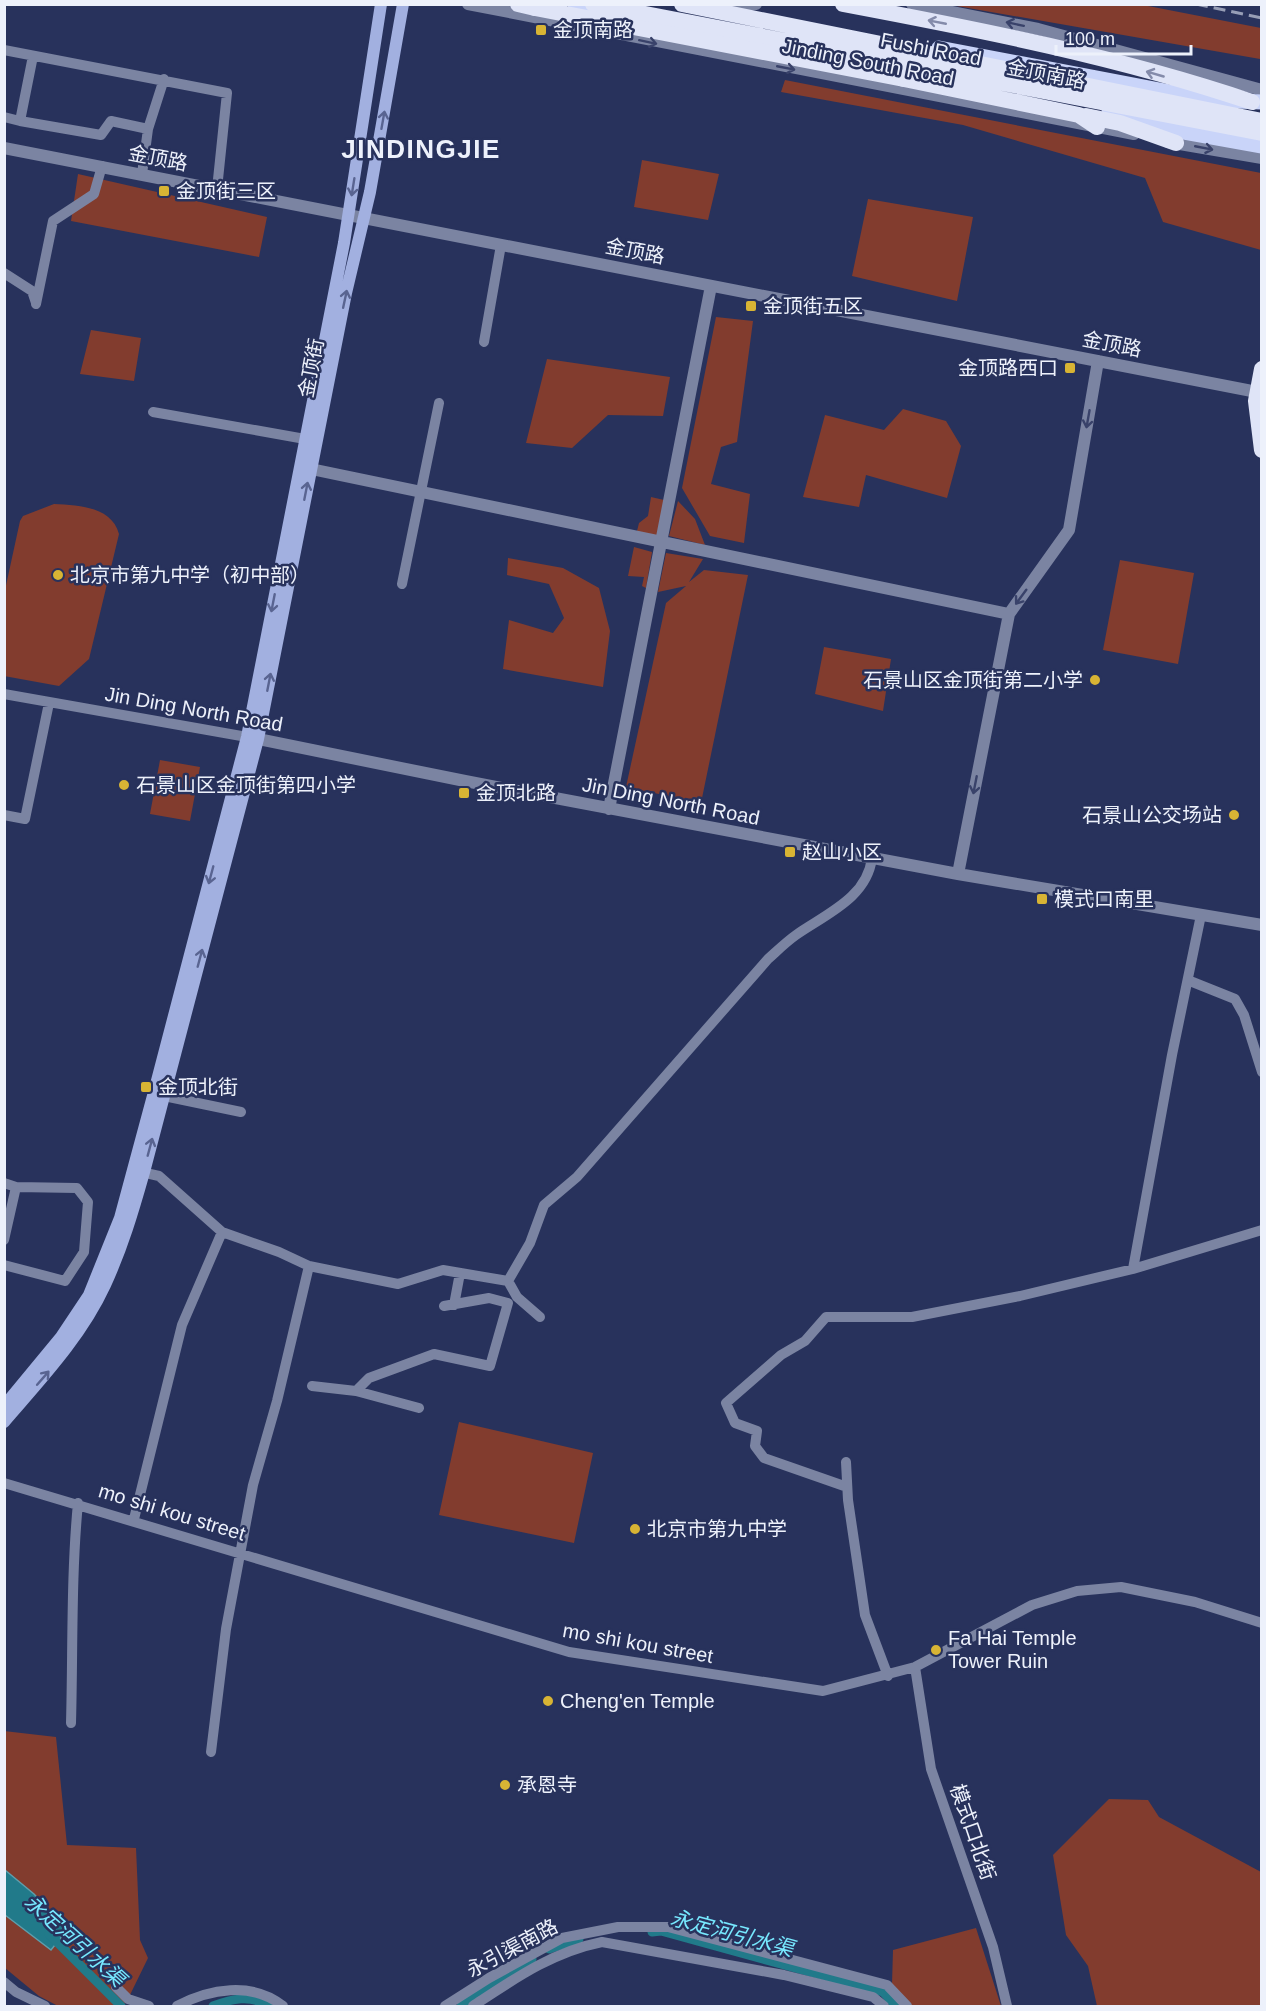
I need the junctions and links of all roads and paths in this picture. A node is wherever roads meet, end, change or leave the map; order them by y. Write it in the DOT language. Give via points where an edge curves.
graph roads {
  1 [pos="381,4"];
  2 [pos="404,4"];
  3 [pos="468,4"];
  4 [pos="518,4"];
  5 [pos="575,4"];
  6 [pos="593,4"];
  7 [pos="682,4"];
  8 [pos="756,4"];
  9 [pos="843,4"];
  10 [pos="912,4"];
  11 [pos="721,6"];
  12 [pos="548,21"];
  13 [pos="702,29"];
  14 [pos="4,50"];
  15 [pos="33,56"];
  16 [pos="728,57"];
  17 [pos="164,79"];
  18 [pos="1258,98"];
  19 [pos="1097,105"];
  20 [pos="1079,114"];
  21 [pos="4,117"];
  22 [pos="20,121"];
  23 [pos="1262,121"];
  24 [pos="1097,127"];
  25 [pos="148,129"];
  26 [pos="1262,135"];
  27 [pos="1175,137"];
  28 [pos="1262,146"];
  29 [pos="4,148"];
  30 [pos="1262,158"];
  31 [pos="102,166"];
  32 [pos="142,174"];
  33 [pos="217,189"];
  34 [pos="348,216"];
  35 [pos="363,218"];
  36 [pos="501,245"];
  37 [pos="4,273"];
  38 [pos="711,286"];
  39 [pos="484,342"];
  40 [pos="1098,361"];
  41 [pos="1262,369"];
  42 [pos="1257,392"];
  43 [pos="439,403"];
  44 [pos="153,412"];
  45 [pos="305,440"];
  46 [pos="1262,450"];
  47 [pos="311,469"];
  48 [pos="422,490"];
  49 [pos="660,543"];
  50 [pos="402,584"];
  51 [pos="1008,614"];
  52 [pos="4,694"];
  53 [pos="49,703"];
  54 [pos="252,738"];
  55 [pos="609,809"];
  56 [pos="4,815"];
  57 [pos="872,858"];
  58 [pos="958,874"];
  59 [pos="1201,915"];
  60 [pos="1262,925"];
  61 [pos="1190,981"];
  62 [pos="1262,1072"];
  63 [pos="164,1096"];
  64 [pos="241,1112"];
  65 [pos="138,1171"];
  66 [pos="4,1183"];
  67 [pos="16,1187"];
  68 [pos="1262,1230"];
  69 [pos="222,1232"];
  70 [pos="4,1240"];
  71 [pos="4,1265"];
  72 [pos="309,1266"];
  73 [pos="1133,1269"];
  74 [pos="460,1273"];
  75 [pos="508,1281"];
  76 [pos="540,1317"];
  77 [pos="312,1386"];
  78 [pos="356,1391"];
  79 [pos="4,1406"];
  80 [pos="419,1408"];
  81 [pos="4,1422"];
  82 [pos="846,1462"];
  83 [pos="4,1483"];
  84 [pos="847,1487"];
  85 [pos="78,1503"];
  86 [pos="134,1520"];
  87 [pos="240,1551"];
  88 [pos="1262,1623"];
  89 [pos="915,1667"];
  90 [pos="888,1676"];
  91 [pos="71,1723"];
  92 [pos="211,1752"];
  93 [pos="4,1982"];
  94 [pos="116,1986"];
  95 [pos="45,2007"];
  96 [pos="149,2007"];
  97 [pos="177,2007"];
  98 [pos="283,2007"];
  99 [pos="445,2007"];
  100 [pos="473,2007"];
  101 [pos="884,2007"];
  102 [pos="907,2007"];
  103 [pos="1007,2007"];
  1 -- 34 [label="main road, 金顶街, one-way"];
  35 -- 2 [label="main road, 金顶街, one-way"];
  3 -- 12 [label="street, Jinding South Road"];
  4 -- 20 [label="highway, bridge"];
  5 -- 12 [label="street"];
  5 -- 13 [label="main road, 金顶南路"];
  6 -- 26 [label="highway, Fushi Road"];
  7 -- 23 [label="highway, Fushi Road"];
  8 -- 11 [label="street"];
  18 -- 9 [label="highway, one-way" via="994,33"];
  18 -- 10 [label="street, 金顶南路, one-way" via="1038,29"];
  11 -- 18 [label="main road, Jinding South Road" via="1212,100"];
  12 -- 16 [label="street, Jinding South Road, one-way"];
  13 -- 16 [label="street"];
  13 -- 19 [label="main road, 金顶南路"];
  14 -- 15 [label="street"];
  15 -- 17 [label="street"];
  15 -- 22 [label="street"];
  16 -- 24 [label="street, Jinding South Road, one-way"];
  17 -- 25 [label="street"];
  17 -- 33 [label="street" via="227,93"];
  19 -- 26 [label="main road, 金顶南路"];
  19 -- 27 [label="main road"];
  20 -- 24 [label="highway"];
  20 -- 27 [label="highway"];
  21 -- 22 [label="street"];
  22 -- 25 [label="street" via="101,135 111,121"];
  24 -- 27 [label="street, Jinding South Road"];
  25 -- 32 [label="street"];
  27 -- 28 [label="main road"];
  27 -- 30 [label="street, Jinding South Road, one-way"];
  29 -- 31 [label="street, 金顶路"];
  31 -- 32 [label="street, 金顶路"];
  31 -- 37 [label="street" via="94,194 53,221 36,304 32,291"];
  32 -- 33 [label="street, 金顶路"];
  33 -- 34 [label="street, 金顶路"];
  34 -- 35 [label="street, 金顶路"];
  34 -- 45 [label="main road, 金顶街"];
  35 -- 36 [label="street, 金顶路"];
  47 -- 35 [label="main road, 金顶街, one-way"];
  36 -- 38 [label="street, 金顶路"];
  36 -- 39 [label="street"];
  38 -- 40 [label="street, 金顶路"];
  38 -- 49 [label="street"];
  40 -- 42 [label="street, 金顶路"];
  40 -- 51 [label="street, one-way" via="1069,530"];
  41 -- 42 [label="highway"];
  42 -- 46 [label="highway"];
  43 -- 48 [label="street"];
  44 -- 45 [label="street"];
  45 -- 54 [label="main road, 金顶街, one-way"];
  47 -- 48 [label="street"];
  54 -- 47 [label="main road, 金顶街, one-way"];
  48 -- 49 [label="street"];
  48 -- 50 [label="street"];
  49 -- 51 [label="street"];
  49 -- 55 [label="street"];
  51 -- 58 [label="street, one-way"];
  52 -- 53 [label="street, Jin Ding North Road"];
  53 -- 54 [label="street, Jin Ding North Road"];
  53 -- 56 [label="street" via="25,819"];
  54 -- 55 [label="street, Jin Ding North Road"];
  63 -- 54 [label="main road, one-way"];
  54 -- 65 [label="main road, one-way"];
  55 -- 57 [label="street, Jin Ding North Road"];
  57 -- 58 [label="street, Jin Ding North Road"];
  57 -- 75 [label="street" via="868,877 850,900 794,936 768,959 577,1177 544,1205 530,1243"];
  58 -- 59 [label="street, Jin Ding North Road"];
  59 -- 60 [label="street, Jin Ding North Road"];
  59 -- 61 [label="street"];
  61 -- 62 [label="street" via="1235,999"];
  61 -- 73 [label="street" via="1172,1055"];
  63 -- 64 [label="street"];
  65 -- 63 [label="main road, one-way"];
  65 -- 69 [label="street" via="159,1176"];
  65 -- 79 [label="main road" via="89,1295 61,1337"];
  81 -- 65 [label="main road, one-way" via="56,1362 104,1287 125,1237"];
  66 -- 67 [label="street"];
  67 -- 70 [label="street"];
  67 -- 71 [label="street" via="77,1188 88,1202 84,1252 65,1281"];
  68 -- 73 [label="street"];
  69 -- 72 [label="street"];
  69 -- 86 [label="street" via="182,1324"];
  72 -- 74 [label="street" via="398,1284 443,1270"];
  72 -- 87 [label="street"];
  73 -- 84 [label="street" via="912,1317 826,1317 805,1341 781,1354 726,1403 735,1423 757,1431 754,1446 764,1458"];
  74 -- 75 [label="street"];
  74 -- 78 [label="street" via="449,1306 489,1298 508,1304 490,1366 434,1354 369,1378"];
  75 -- 76 [label="street" via="517,1297"];
  77 -- 78 [label="street"];
  78 -- 80 [label="street"];
  82 -- 84 [label="street"];
  83 -- 85 [label="street, mo shi kou street"];
  84 -- 90 [label="street" via="865,1615"];
  85 -- 86 [label="street, mo shi kou street"];
  85 -- 91 [label="street" via="73,1560"];
  86 -- 87 [label="street, mo shi kou street"];
  87 -- 90 [label="street, mo shi kou street" via="569,1652 822,1691"];
  87 -- 92 [label="street"];
  88 -- 89 [label="street, mo shi kou street" via="1195,1602 1121,1587 1077,1591 1032,1605"];
  89 -- 90 [label="street, mo shi kou street"];
  89 -- 103 [label="street, 模式口北街" via="931,1768 993,1947"];
  93 -- 95 [label="street"];
  94 -- 96 [label="street" via="128,1999"];
  97 -- 98 [label="street" via="212,1992 229,1990 260,1994"];
  99 -- 102 [label="street, 永引渠南路" via="562,1938 628,1927 668,1927 887,1985"];
  100 -- 101 [label="street" via="532,1967 573,1948 602,1942 783,1975 873,1997"];
}
